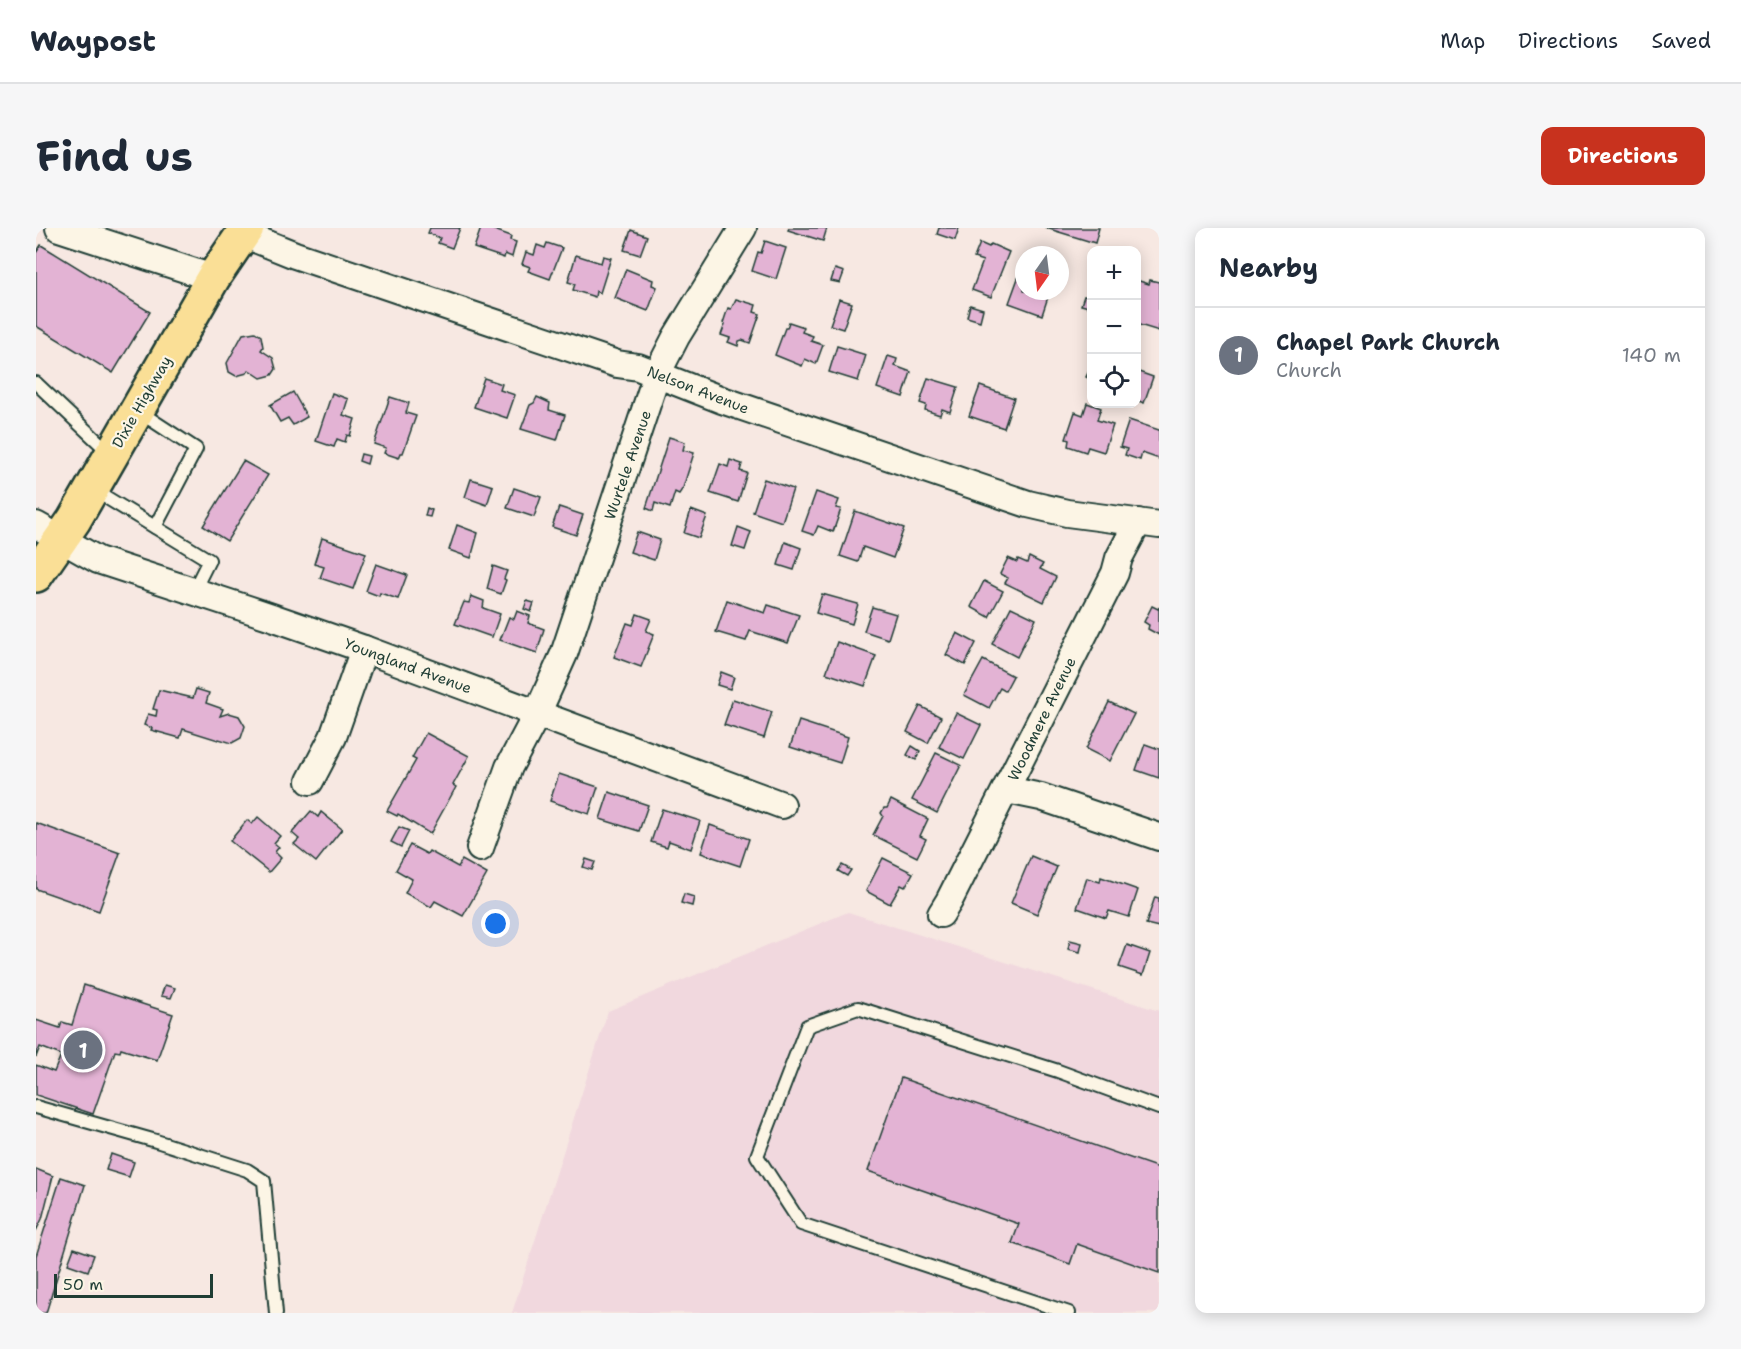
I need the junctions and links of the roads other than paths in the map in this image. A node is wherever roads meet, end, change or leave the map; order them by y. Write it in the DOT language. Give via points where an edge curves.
graph roads {
  1 [pos="59,228"];
  2 [pos="743,228"];
  3 [pos="245,231"];
  4 [pos="213,278"];
  5 [pos="657,374"];
  6 [pos="36,383"];
  7 [pos="137,411"];
  8 [pos="112,455"];
  9 [pos="92,488"];
  10 [pos="1148,523"];
  11 [pos="155,526"];
  12 [pos="49,532"];
  13 [pos="36,575"];
  14 [pos="193,592"];
  15 [pos="364,649"];
  16 [pos="537,714"];
  17 [pos="309,781"];
  18 [pos="1007,790"];
  19 [pos="782,805"];
  20 [pos="1159,837"];
  21 [pos="480,848"];
  22 [pos="941,914"];
  23 [pos="36,1107"];
  24 [pos="1159,1108"];
  25 [pos="276,1313"];
  26 [pos="1069,1313"];
  1 -- 4 [label="street"];
  2 -- 5 [label="street, Wurtele Avenue"];
  3 -- 4 [label="main road, Dixie Highway"];
  3 -- 5 [label="street, Nelson Avenue" via="295,255"];
  4 -- 7 [label="main road, Dixie Highway"];
  5 -- 10 [label="street, Nelson Avenue" via="722,400 1029,504"];
  5 -- 16 [label="street, Wurtele Avenue" via="564,654"];
  6 -- 8 [label="lane"];
  7 -- 8 [label="main road, Dixie Highway"];
  7 -- 11 [label="lane" via="196,449"];
  8 -- 9 [label="main road, Dixie Highway"];
  9 -- 11 [label="lane"];
  9 -- 12 [label="main road, Dixie Highway"];
  10 -- 18 [label="street, Woodmere Avenue" via="1119,558"];
  11 -- 14 [label="lane" via="209,560"];
  12 -- 13 [label="main road, Dixie Highway"];
  12 -- 14 [label="street, Youngland Avenue" via="98,561"];
  14 -- 15 [label="street, Youngland Avenue"];
  15 -- 16 [label="street, Youngland Avenue"];
  15 -- 17 [label="street" via="333,737"];
  16 -- 19 [label="street, Youngland Avenue"];
  16 -- 21 [label="street, Wurtele Avenue" via="509,768"];
  18 -- 20 [label="street" via="1041,797"];
  18 -- 22 [label="street, Woodmere Avenue"];
  23 -- 25 [label="lane" via="247,1170 264,1181"];
  24 -- 26 [label="lane" via="1058,1071 858,1008 807,1026 757,1156 801,1224"];
}
